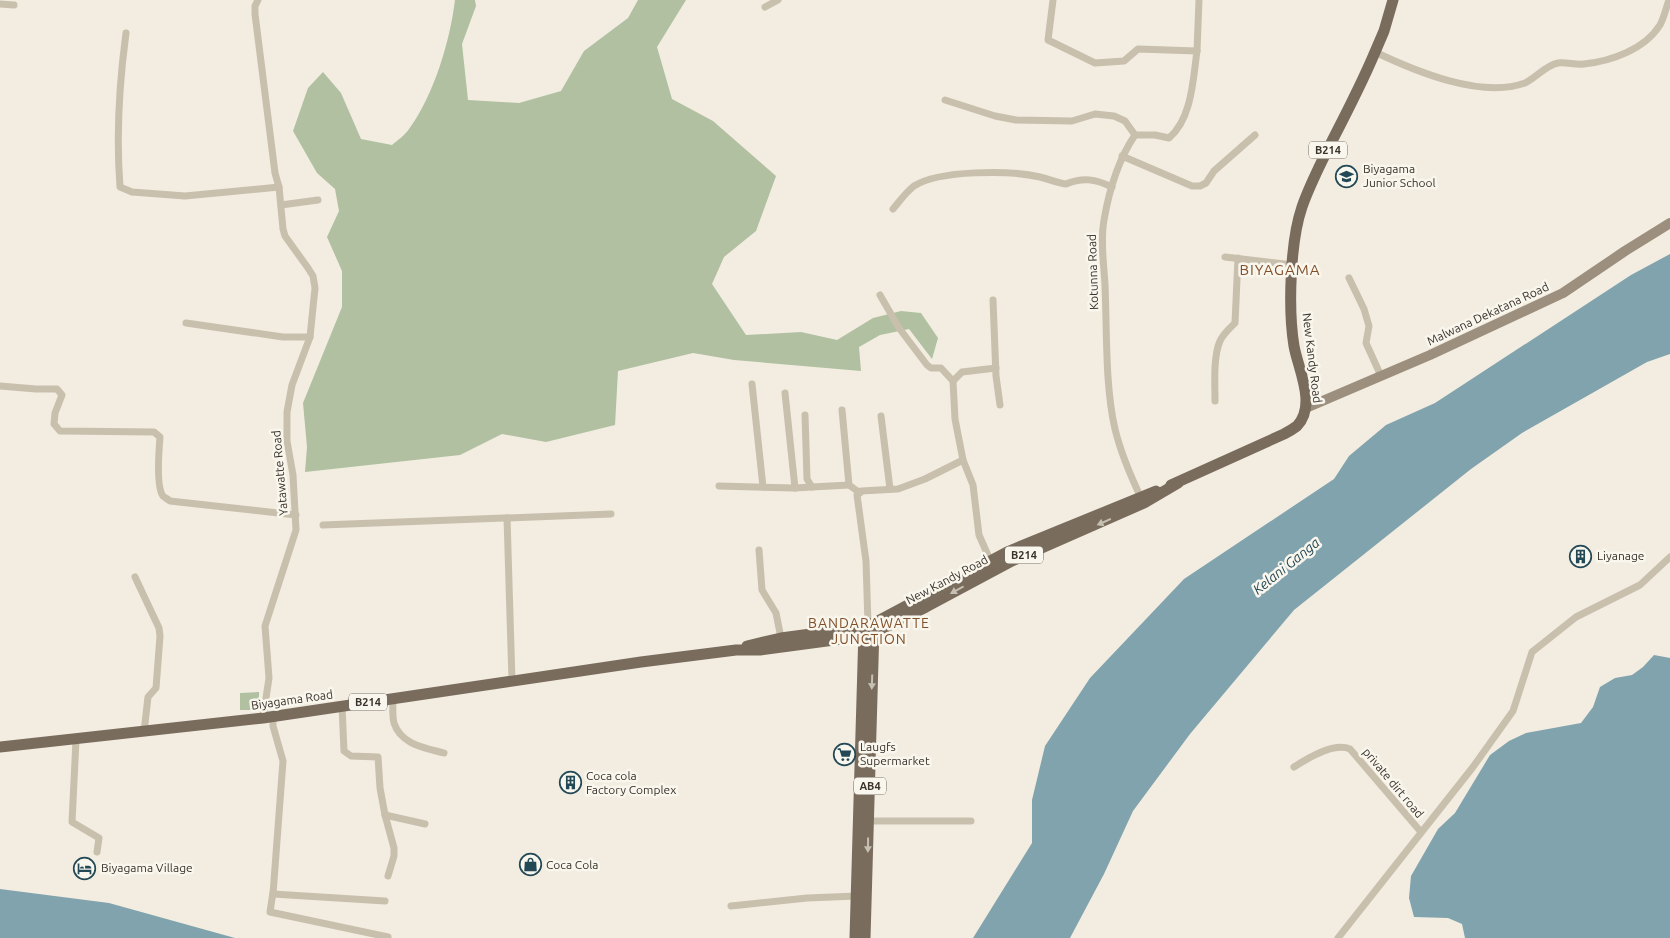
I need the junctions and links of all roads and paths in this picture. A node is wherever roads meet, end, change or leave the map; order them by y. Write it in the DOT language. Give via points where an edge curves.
graph roads {
  1 [pos="258,0"];
  2 [pos="778,0"];
  3 [pos="1053,0"];
  4 [pos="1199,0"];
  5 [pos="1393,0"];
  6 [pos="1669,0"];
  7 [pos="0,4"];
  8 [pos="14,5"];
  9 [pos="764,7"];
  10 [pos="126,33"];
  11 [pos="1197,51"];
  12 [pos="1375,52"];
  13 [pos="945,100"];
  14 [pos="1135,135"];
  15 [pos="1255,135"];
  16 [pos="1122,156"];
  17 [pos="279,186"];
  18 [pos="1112,186"];
  19 [pos="318,200"];
  20 [pos="281,205"];
  21 [pos="893,209"];
  22 [pos="1670,223"];
  23 [pos="1225,257"];
  24 [pos="1238,258"];
  25 [pos="1293,265"];
  26 [pos="1349,278"];
  27 [pos="880,295"];
  28 [pos="993,300"];
  29 [pos="186,323"];
  30 [pos="310,337"];
  31 [pos="996,368"];
  32 [pos="1381,376"];
  33 [pos="953,380"];
  34 [pos="752,384"];
  35 [pos="0,386"];
  36 [pos="785,393"];
  37 [pos="1215,401"];
  38 [pos="1000,404"];
  39 [pos="1306,408"];
  40 [pos="842,410"];
  41 [pos="805,415"];
  42 [pos="881,416"];
  43 [pos="964,460"];
  44 [pos="850,485"];
  45 [pos="719,486"];
  46 [pos="763,487"];
  47 [pos="812,487"];
  48 [pos="795,488"];
  49 [pos="890,489"];
  50 [pos="860,493"];
  51 [pos="1142,500"];
  52 [pos="611,514"];
  53 [pos="296,515"];
  54 [pos="507,518"];
  55 [pos="323,525"];
  56 [pos="759,550"];
  57 [pos="1670,556"];
  58 [pos="993,565"];
  59 [pos="135,577"];
  60 [pos="869,629"];
  61 [pos="781,638"];
  62 [pos="736,650"];
  63 [pos="512,681"];
  64 [pos="393,699"];
  65 [pos="342,706"];
  66 [pos="268,717"];
  67 [pos="144,732"];
  68 [pos="76,740"];
  69 [pos="0,747"];
  70 [pos="444,753"];
  71 [pos="1294,767"];
  72 [pos="385,815"];
  73 [pos="864,821"];
  74 [pos="971,821"];
  75 [pos="425,824"];
  76 [pos="1420,832"];
  77 [pos="97,852"];
  78 [pos="388,876"];
  79 [pos="273,892"];
  80 [pos="857,896"];
  81 [pos="385,901"];
  82 [pos="731,906"];
  83 [pos="388,937"];
  84 [pos="855,938"];
  85 [pos="865,938"];
  86 [pos="1338,938"];
  1 -- 17 [label="street, Yatawatte Road" via="255,14"];
  2 -- 9 [label="street"];
  3 -- 11 [label="street" via="1048,40 1095,63 1124,61 1138,49"];
  4 -- 11 [label="street"];
  5 -- 12 [label="main road, New Kandy Road / B214"];
  6 -- 12 [label="street" via="1661,24 1648,40 1616,57 1582,64 1556,63 1526,82 1506,87 1485,87 1439,78"];
  7 -- 8 [label="street"];
  10 -- 17 [label="street" via="118,108 120,187 132,192 185,196"];
  11 -- 14 [label="street" via="1189,100 1175,133 1169,138"];
  12 -- 25 [label="main road, New Kandy Road / B214" via="1306,197 1298,220"];
  13 -- 14 [label="street" via="1016,120 1072,121 1095,114 1114,116 1125,121"];
  14 -- 16 [label="street, Kotunna Road"];
  15 -- 16 [label="street" via="1200,186 1192,186"];
  16 -- 18 [label="street, Kotunna Road"];
  17 -- 20 [label="street, Yatawatte Road"];
  18 -- 21 [label="street" via="1086,178 1066,184 1038,176 962,173 913,187"];
  18 -- 51 [label="street, Kotunna Road" via="1102,242 1110,394 1119,443"];
  19 -- 20 [label="street"];
  20 -- 30 [label="street, Yatawatte Road" via="286,236 313,276 315,288"];
  22 -- 32 [label="main road, Malwana Dekatana Road" via="1563,293"];
  23 -- 24 [label="street"];
  24 -- 25 [label="street"];
  24 -- 37 [label="street" via="1236,323 1220,342"];
  25 -- 39 [label="main road, New Kandy Road / B214" via="1292,328"];
  26 -- 32 [label="street" via="1364,309 1369,326 1366,343"];
  27 -- 33 [label="street" via="906,339 927,365 941,368"];
  28 -- 31 [label="street"];
  29 -- 30 [label="street"];
  30 -- 53 [label="street, Yatawatte Road" via="292,385 287,412 287,441"];
  31 -- 33 [label="street" via="962,372"];
  31 -- 38 [label="street"];
  32 -- 39 [label="main road, Malwana Dekatana Road"];
  33 -- 43 [label="street" via="955,419"];
  34 -- 46 [label="street"];
  35 -- 53 [label="street" via="57,389 62,395 54,424 60,431 154,432 160,437 160,490 170,501"];
  36 -- 48 [label="street"];
  39 -- 51 [label="main road, New Kandy Road / B214" via="1297,425 1284,434"];
  40 -- 44 [label="street"];
  41 -- 47 [label="street" via="806,479"];
  42 -- 49 [label="street"];
  43 -- 49 [label="street" via="898,489"];
  43 -- 58 [label="street" via="973,485 979,535"];
  44 -- 47 [label="street"];
  44 -- 50 [label="street"];
  45 -- 46 [label="street"];
  46 -- 48 [label="street"];
  47 -- 48 [label="street"];
  49 -- 50 [label="street"];
  50 -- 60 [label="street" via="857,499 866,561"];
  51 -- 58 [label="main road, New Kandy Road / B214" via="1102,523"];
  52 -- 54 [label="street"];
  53 -- 66 [label="street, Yatawatte Road" via="296,530 265,626"];
  54 -- 55 [label="street"];
  54 -- 63 [label="street"];
  56 -- 61 [label="street" via="762,590 776,613"];
  57 -- 76 [label="street" via="1640,585 1576,617 1532,652 1513,711"];
  58 -- 60 [label="main road, New Kandy Road / B214"];
  59 -- 67 [label="street" via="160,636 156,688 148,697"];
  60 -- 61 [label="main road, Biyagama Road / B214"];
  60 -- 62 [label="main road, Biyagama Road / B214" via="760,650"];
  60 -- 73 [label="main road, AB4"];
  61 -- 62 [label="main road, Biyagama Road / B214"];
  62 -- 63 [label="main road, Biyagama Road / B214"];
  63 -- 64 [label="main road, Biyagama Road / B214"];
  64 -- 65 [label="main road, Biyagama Road / B214"];
  64 -- 70 [label="street" via="394,723 401,735 414,745"];
  65 -- 66 [label="main road, Biyagama Road / B214"];
  65 -- 72 [label="street" via="344,751 351,756 378,757"];
  66 -- 67 [label="main road, Biyagama Road / B214"];
  66 -- 79 [label="street, Yatawatte Road" via="283,761"];
  67 -- 68 [label="main road, Biyagama Road / B214"];
  68 -- 69 [label="main road, Biyagama Road / B214"];
  68 -- 77 [label="street" via="72,822 99,838"];
  71 -- 76 [label="street, private dirt road" via="1335,747 1350,749"];
  72 -- 75 [label="street"];
  72 -- 78 [label="street" via="394,848"];
  73 -- 74 [label="street"];
  73 -- 80 [label="main road, AB4"];
  73 -- 85 [label="main road, AB4, one-way"];
  76 -- 86 [label="street"];
  79 -- 81 [label="street"];
  79 -- 83 [label="street, Yatawatte Road" via="270,912"];
  80 -- 82 [label="street"];
  80 -- 84 [label="main road, AB4"];
}
